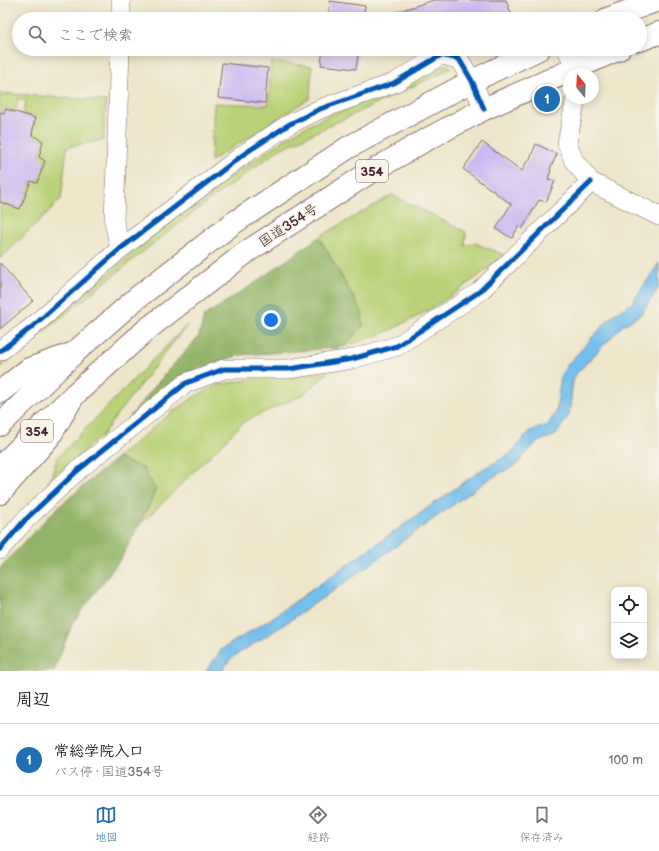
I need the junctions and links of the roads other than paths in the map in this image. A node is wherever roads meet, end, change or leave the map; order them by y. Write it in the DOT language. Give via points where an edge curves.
graph roads {
  1 [pos="121,0"];
  2 [pos="657,0"];
  3 [pos="659,3"];
  4 [pos="121,12"];
  5 [pos="625,12"];
  6 [pos="659,33"];
  7 [pos="647,37"];
  8 [pos="120,56"];
  9 [pos="524,56"];
  10 [pos="598,56"];
  11 [pos="573,64"];
  12 [pos="472,81"];
  13 [pos="575,104"];
  14 [pos="484,109"];
  15 [pos="591,182"];
  16 [pos="659,216"];
  17 [pos="120,249"];
  18 [pos="0,351"];
  19 [pos="74,353"];
  20 [pos="0,392"];
  21 [pos="74,395"];
  22 [pos="0,425"];
  23 [pos="0,467"];
  24 [pos="0,493"];
  25 [pos="0,549"];
  1 -- 4 [label="street"];
  2 -- 3 [label="street"];
  2 -- 5 [label="highway"];
  6 -- 7 [label="highway"];
  8 -- 17 [label="street" via="114,221"];
  9 -- 12 [label="highway, 354"];
  10 -- 11 [label="highway, 国道354号 / 354"];
  11 -- 14 [label="highway, 国道354号 / 354"];
  12 -- 14 [label="street"];
  12 -- 17 [label="street" via="459,59 441,56 394,82 320,108 288,125 244,154"];
  12 -- 19 [label="highway, 354" via="349,147 232,224 138,297"];
  13 -- 15 [label="street" via="567,143 574,161"];
  14 -- 21 [label="highway, 国道354号 / 354" via="364,176 248,251 146,330"];
  15 -- 16 [label="street"];
  15 -- 25 [label="street" via="479,292 397,346 352,359 289,369 224,369 186,382 77,471 25,520"];
  17 -- 18 [label="street" via="32,327"];
  19 -- 20 [label="highway" via="29,369"];
  19 -- 22 [label="highway, 354"];
  21 -- 23 [label="highway, 国道354号 / 354"];
  21 -- 24 [label="highway" via="50,436"];
}
